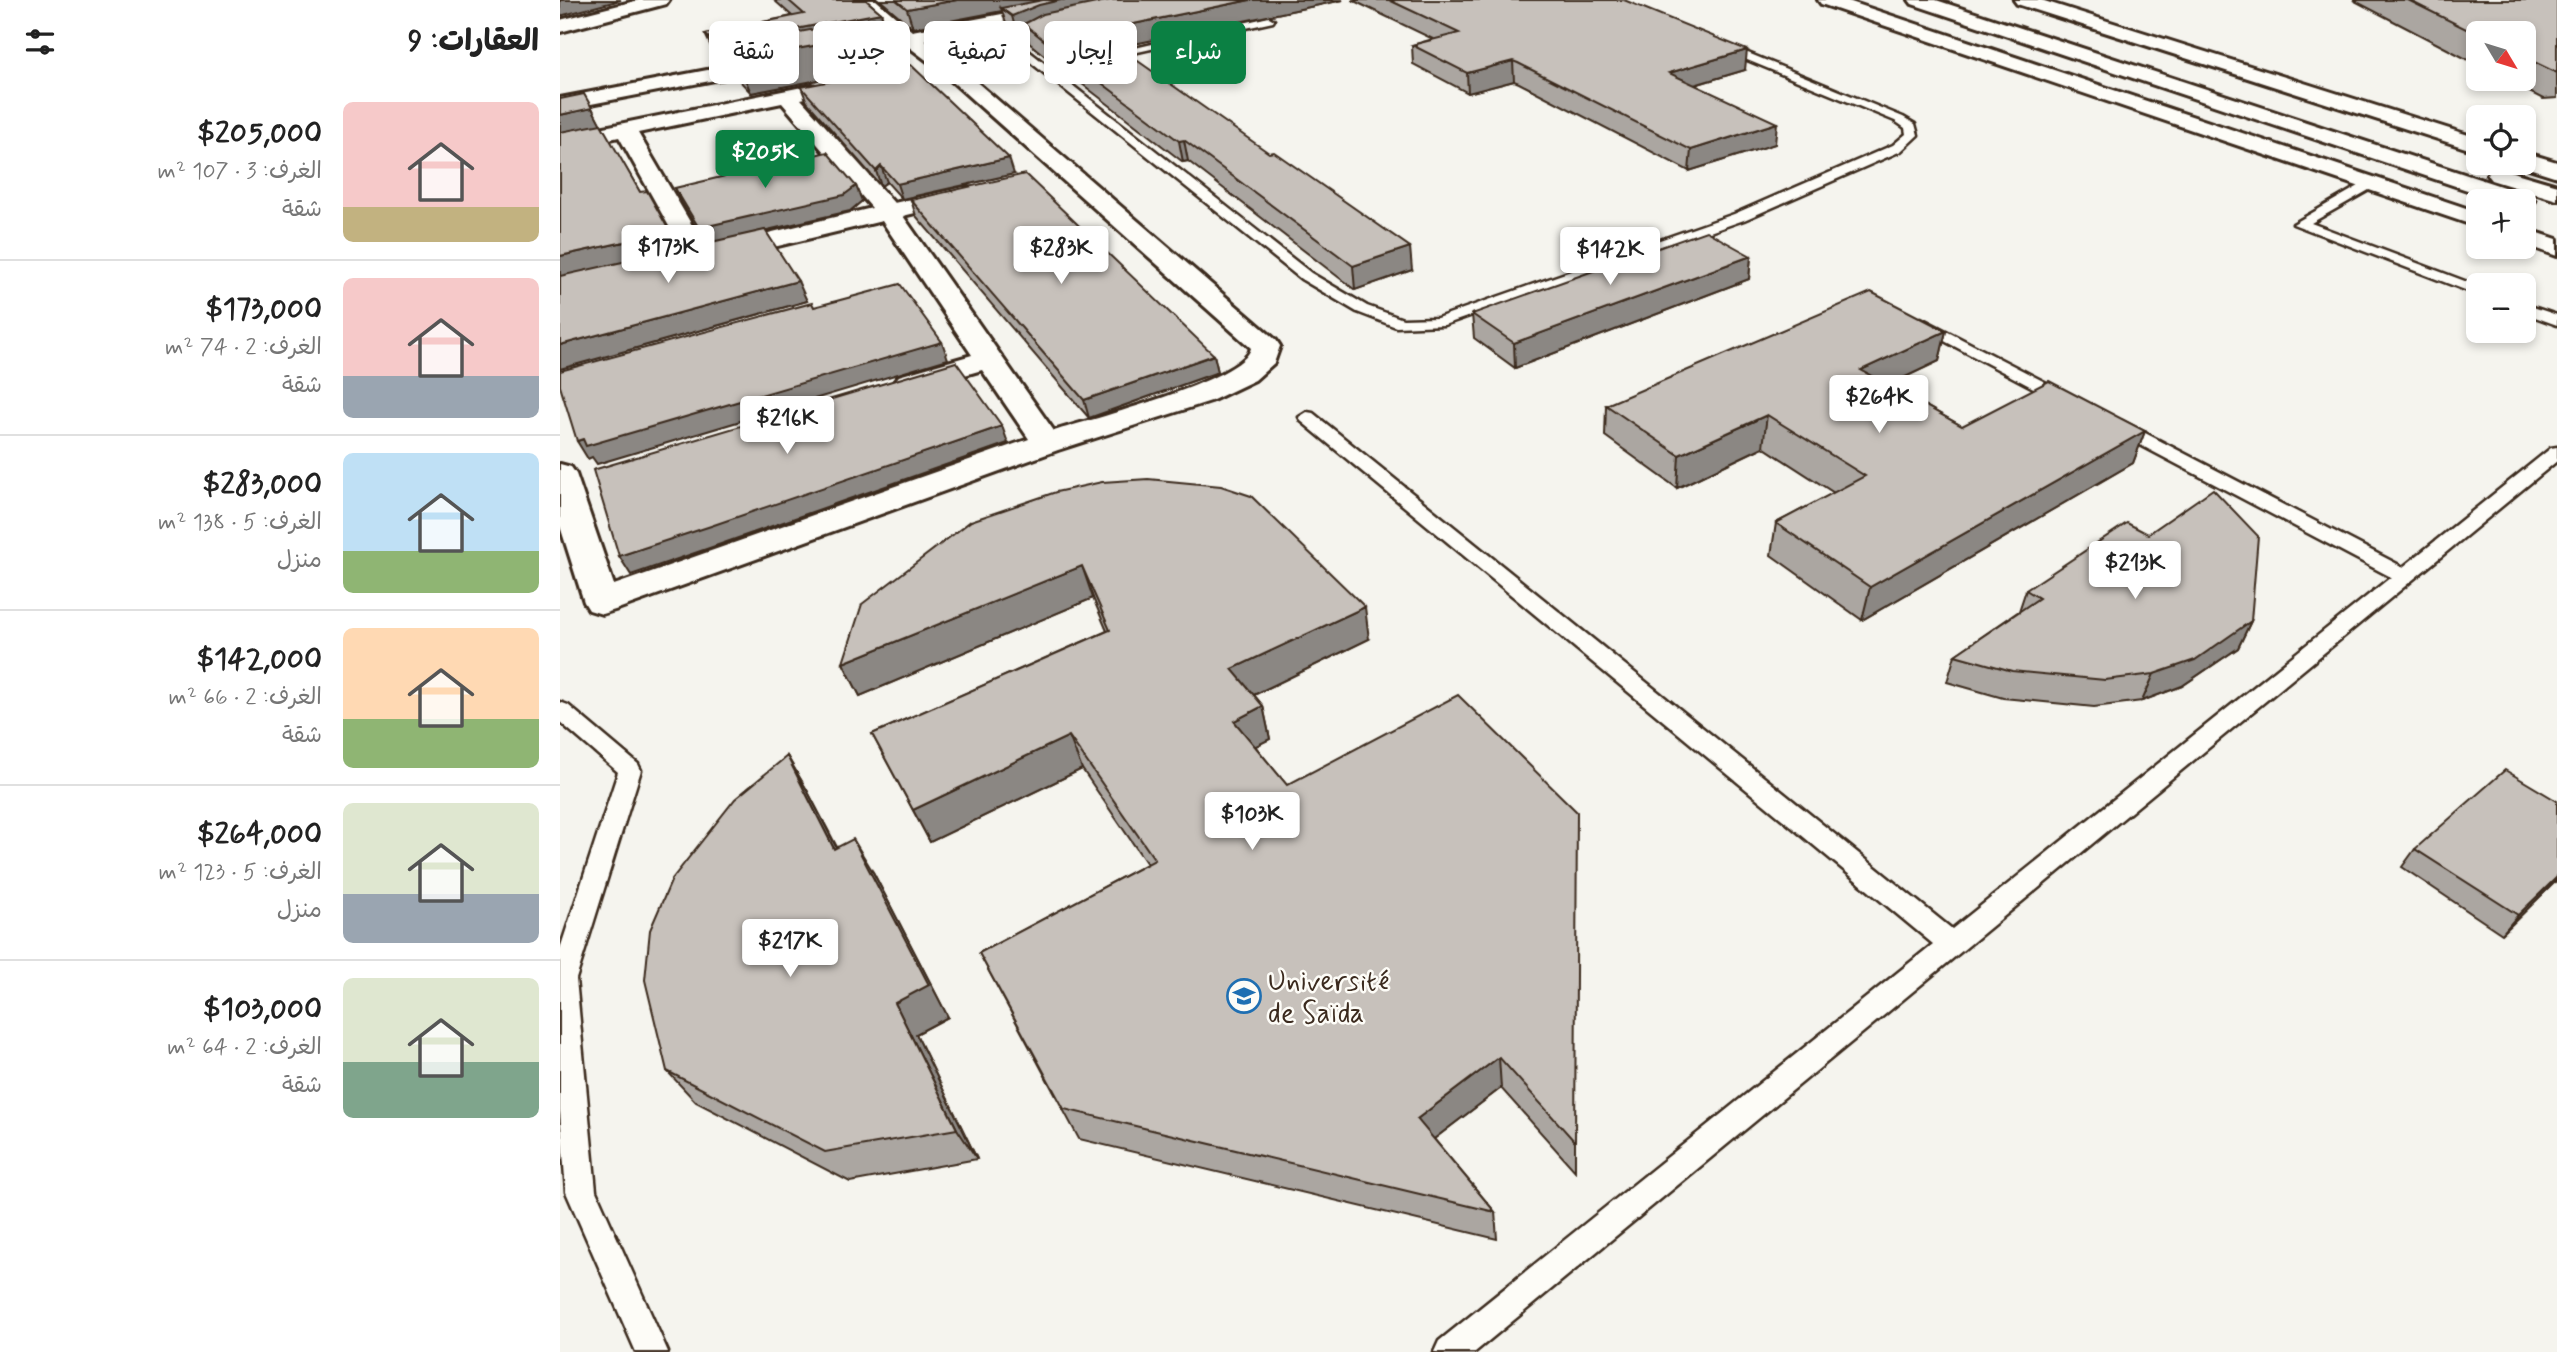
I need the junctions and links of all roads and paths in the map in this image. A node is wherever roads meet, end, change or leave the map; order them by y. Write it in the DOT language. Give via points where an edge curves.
graph roads {
  1 [pos="660,0"];
  2 [pos="864,0"];
  3 [pos="1105,0"];
  4 [pos="1827,0"];
  5 [pos="1918,0"];
  6 [pos="1959,0"];
  7 [pos="2023,0"];
  8 [pos="1269,20"];
  9 [pos="889,21"];
  10 [pos="560,26"];
  11 [pos="1044,29"];
  12 [pos="910,37"];
  13 [pos="910,40"];
  14 [pos="1712,41"];
  15 [pos="1137,49"];
  16 [pos="801,58"];
  17 [pos="1044,64"];
  18 [pos="1070,84"];
  19 [pos="826,88"];
  20 [pos="787,96"];
  21 [pos="560,104"];
  22 [pos="625,129"];
  23 [pos="2466,141"];
  24 [pos="560,143"];
  25 [pos="2536,163"];
  26 [pos="2557,170"];
  27 [pos="2371,183"];
  28 [pos="2487,189"];
  29 [pos="983,190"];
  30 [pos="2557,193"];
  31 [pos="2536,206"];
  32 [pos="888,212"];
  33 [pos="2557,213"];
  34 [pos="2466,216"];
  35 [pos="2536,240"];
  36 [pos="2557,248"];
  37 [pos="698,257"];
  38 [pos="673,262"];
  39 [pos="2466,286"];
  40 [pos="2536,312"];
  41 [pos="1906,315"];
  42 [pos="2557,320"];
  43 [pos="988,359"];
  44 [pos="882,391"];
  45 [pos="2077,404"];
  46 [pos="1307,417"];
  47 [pos="2101,417"];
  48 [pos="1047,443"];
  49 [pos="2557,452"];
  50 [pos="571,480"];
  51 [pos="2405,576"];
  52 [pos="560,710"];
  53 [pos="1952,943"];
  54 [pos="652,1352"];
  55 [pos="1450,1352"];
  1 -- 10 [label="street"];
  2 -- 9 [label="street"];
  3 -- 12 [label="street"];
  4 -- 27 [label="street"];
  5 -- 28 [label="street"];
  6 -- 30 [label="street"];
  7 -- 23 [label="street"];
  8 -- 15 [label="lane"];
  11 -- 17 [label="lane" via="1023,39 1018,49"];
  13 -- 48 [label="street" via="931,67 1051,174 1266,346 1264,357 1245,374 1200,395"];
  14 -- 18 [label="lane" via="1899,119 1911,127 1912,135 1897,148 1739,217 1439,322 1401,324 1362,309 1306,276"];
  16 -- 21 [label="street"];
  19 -- 20 [label="street"];
  20 -- 22 [label="street"];
  20 -- 32 [label="street"];
  22 -- 24 [label="street"];
  22 -- 37 [label="street"];
  25 -- 26 [label="street"];
  27 -- 34 [label="street"];
  27 -- 39 [label="lane" via="2300,224"];
  29 -- 32 [label="street"];
  31 -- 33 [label="street"];
  32 -- 37 [label="street"];
  32 -- 43 [label="street" via="920,281"];
  35 -- 36 [label="street"];
  37 -- 38 [label="street"];
  40 -- 42 [label="lane"];
  41 -- 45 [label="lane"];
  43 -- 44 [label="street"];
  43 -- 48 [label="street"];
  46 -- 53 [label="lane"];
  47 -- 51 [label="lane"];
  48 -- 50 [label="street" via="602,602"];
  49 -- 51 [label="lane"];
  51 -- 53 [label="lane"];
  52 -- 54 [label="lane" via="630,770 563,979 581,1192"];
  53 -- 55 [label="lane"];
}
